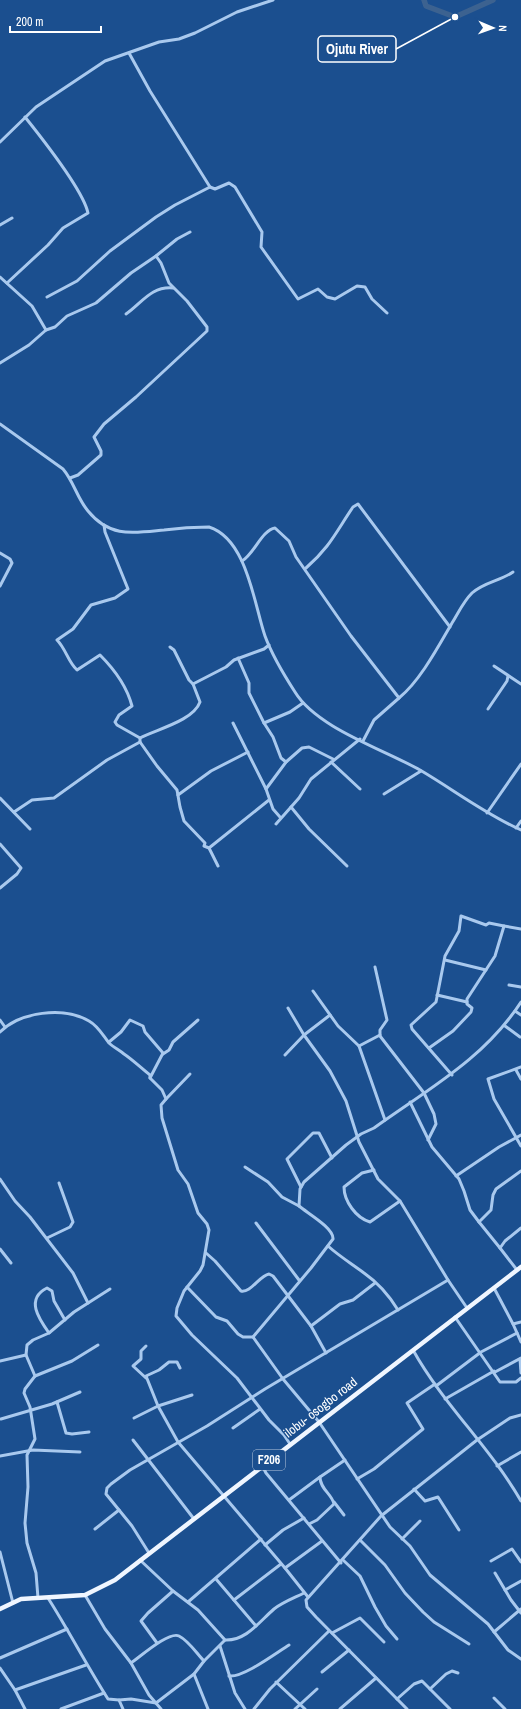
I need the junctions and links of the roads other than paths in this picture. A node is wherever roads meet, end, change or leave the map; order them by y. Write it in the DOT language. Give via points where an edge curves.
graph roads {
  1 [pos="273,0"];
  2 [pos="129,53"];
  3 [pos="25,117"];
  4 [pos="0,142"];
  5 [pos="210,187"];
  6 [pos="12,218"];
  7 [pos="0,225"];
  8 [pos="190,232"];
  9 [pos="156,256"];
  10 [pos="0,276"];
  11 [pos="6,283"];
  12 [pos="174,288"];
  13 [pos="47,297"];
  14 [pos="126,314"];
  15 [pos="387,314"];
  16 [pos="46,330"];
  17 [pos="0,363"];
  18 [pos="0,424"];
  19 [pos="70,478"];
  20 [pos="104,525"];
  21 [pos="0,553"];
  22 [pos="242,561"];
  23 [pos="306,568"];
  24 [pos="513,572"];
  25 [pos="0,586"];
  26 [pos="450,627"];
  27 [pos="269,644"];
  28 [pos="170,647"];
  29 [pos="238,658"];
  30 [pos="494,666"];
  31 [pos="508,676"];
  32 [pos="193,684"];
  33 [pos="521,684"];
  34 [pos="399,698"];
  35 [pos="303,703"];
  36 [pos="488,709"];
  37 [pos="233,723"];
  38 [pos="264,723"];
  39 [pos="140,740"];
  40 [pos="361,740"];
  41 [pos="248,752"];
  42 [pos="332,760"];
  43 [pos="286,762"];
  44 [pos="521,764"];
  45 [pos="421,771"];
  46 [pos="360,788"];
  47 [pos="266,789"];
  48 [pos="384,794"];
  49 [pos="178,795"];
  50 [pos="0,798"];
  51 [pos="269,800"];
  52 [pos="291,807"];
  53 [pos="14,812"];
  54 [pos="487,814"];
  55 [pos="280,817"];
  56 [pos="521,821"];
  57 [pos="276,824"];
  58 [pos="516,828"];
  59 [pos="30,829"];
  60 [pos="521,830"];
  61 [pos="0,844"];
  62 [pos="209,848"];
  63 [pos="218,866"];
  64 [pos="347,866"];
  65 [pos="0,888"];
  66 [pos="504,926"];
  67 [pos="521,929"];
  68 [pos="445,960"];
  69 [pos="375,967"];
  70 [pos="486,970"];
  71 [pos="509,985"];
  72 [pos="521,987"];
  73 [pos="313,991"];
  74 [pos="437,995"];
  75 [pos="467,1002"];
  76 [pos="521,1002"];
  77 [pos="288,1008"];
  78 [pos="515,1011"];
  79 [pos="330,1015"];
  80 [pos="521,1015"];
  81 [pos="0,1020"];
  82 [pos="198,1020"];
  83 [pos="5,1026"];
  84 [pos="504,1026"];
  85 [pos="0,1032"];
  86 [pos="304,1035"];
  87 [pos="380,1035"];
  88 [pos="520,1037"];
  89 [pos="109,1042"];
  90 [pos="359,1046"];
  91 [pos="429,1048"];
  92 [pos="163,1054"];
  93 [pos="285,1055"];
  94 [pos="521,1067"];
  95 [pos="516,1070"];
  96 [pos="190,1074"];
  97 [pos="452,1075"];
  98 [pos="150,1078"];
  99 [pos="521,1079"];
  100 [pos="424,1093"];
  101 [pos="166,1099"];
  102 [pos="410,1102"];
  103 [pos="385,1120"];
  104 [pos="521,1135"];
  105 [pos="358,1137"];
  106 [pos="516,1138"];
  107 [pos="428,1140"];
  108 [pos="521,1146"];
  109 [pos="332,1158"];
  110 [pos="245,1167"];
  111 [pos="374,1170"];
  112 [pos="521,1171"];
  113 [pos="456,1176"];
  114 [pos="0,1179"];
  115 [pos="59,1183"];
  116 [pos="301,1187"];
  117 [pos="400,1201"];
  118 [pos="299,1206"];
  119 [pos="479,1222"];
  120 [pos="256,1223"];
  121 [pos="521,1228"];
  122 [pos="47,1238"];
  123 [pos="328,1246"];
  124 [pos="0,1248"];
  125 [pos="500,1248"];
  126 [pos="206,1253"];
  127 [pos="10,1263"];
  128 [pos="519,1268"];
  129 [pos="299,1280"];
  130 [pos="448,1280"];
  131 [pos="375,1283"];
  132 [pos="187,1287"];
  133 [pos="494,1288"];
  134 [pos="110,1290"];
  135 [pos="288,1294"];
  136 [pos="88,1303"];
  137 [pos="467,1308"];
  138 [pos="398,1310"];
  139 [pos="455,1317"];
  140 [pos="65,1320"];
  141 [pos="521,1322"];
  142 [pos="514,1324"];
  143 [pos="311,1326"];
  144 [pos="49,1333"];
  145 [pos="517,1333"];
  146 [pos="253,1337"];
  147 [pos="521,1342"];
  148 [pos="98,1345"];
  149 [pos="146,1346"];
  150 [pos="413,1350"];
  151 [pos="481,1352"];
  152 [pos="326,1353"];
  153 [pos="26,1355"];
  154 [pos="521,1358"];
  155 [pos="0,1361"];
  156 [pos="180,1368"];
  157 [pos="494,1372"];
  158 [pos="521,1373"];
  159 [pos="35,1376"];
  160 [pos="146,1378"];
  161 [pos="521,1378"];
  162 [pos="283,1379"];
  163 [pos="435,1385"];
  164 [pos="80,1392"];
  165 [pos="192,1395"];
  166 [pos="252,1397"];
  167 [pos="446,1399"];
  168 [pos="57,1402"];
  169 [pos="158,1406"];
  170 [pos="260,1409"];
  171 [pos="30,1410"];
  172 [pos="521,1415"];
  173 [pos="134,1418"];
  174 [pos="1,1419"];
  175 [pos="319,1422"];
  176 [pos="233,1428"];
  177 [pos="89,1432"];
  178 [pos="134,1440"];
  179 [pos="477,1440"];
  180 [pos="178,1442"];
  181 [pos="290,1444"];
  182 [pos="29,1450"];
  183 [pos="80,1452"];
  184 [pos="521,1452"];
  185 [pos="0,1456"];
  186 [pos="147,1460"];
  187 [pos="345,1460"];
  188 [pos="262,1466"];
  189 [pos="497,1466"];
  190 [pos="320,1477"];
  191 [pos="357,1478"];
  192 [pos="414,1489"];
  193 [pos="224,1496"];
  194 [pos="289,1500"];
  195 [pos="521,1501"];
  196 [pos="334,1502"];
  197 [pos="120,1510"];
  198 [pos="344,1515"];
  199 [pos="382,1516"];
  200 [pos="304,1518"];
  201 [pos="194,1519"];
  202 [pos="420,1521"];
  203 [pos="309,1524"];
  204 [pos="95,1530"];
  205 [pos="458,1530"];
  206 [pos="261,1539"];
  207 [pos="402,1539"];
  208 [pos="360,1540"];
  209 [pos="322,1541"];
  210 [pos="265,1545"];
  211 [pos="149,1553"];
  212 [pos="0,1554"];
  213 [pos="140,1560"];
  214 [pos="343,1560"];
  215 [pos="491,1561"];
  216 [pos="521,1562"];
  217 [pos="341,1563"];
  218 [pos="281,1564"];
  219 [pos="284,1568"];
  220 [pos="495,1573"];
  221 [pos="216,1579"];
  222 [pos="521,1581"];
  223 [pos="505,1590"];
  224 [pos="173,1591"];
  225 [pos="304,1592"];
  226 [pos="85,1595"];
  227 [pos="308,1597"];
  228 [pos="38,1598"];
  229 [pos="48,1598"];
  230 [pos="234,1600"];
  231 [pos="13,1602"];
  232 [pos="188,1602"];
  233 [pos="0,1609"];
  234 [pos="520,1611"];
  235 [pos="256,1626"];
  236 [pos="66,1629"];
  237 [pos="331,1632"];
  238 [pos="494,1632"];
  239 [pos="397,1639"];
  240 [pos="225,1640"];
  241 [pos="384,1642"];
  242 [pos="157,1643"];
  243 [pos="469,1644"];
  244 [pos="289,1645"];
  245 [pos="220,1646"];
  246 [pos="349,1650"];
  247 [pos="520,1657"];
  248 [pos="0,1658"];
  249 [pos="204,1661"];
  250 [pos="131,1663"];
  251 [pos="86,1665"];
  252 [pos="0,1668"];
  253 [pos="322,1672"];
  254 [pos="458,1673"];
  255 [pos="194,1674"];
  256 [pos="229,1676"];
  257 [pos="376,1678"];
  258 [pos="276,1682"];
  259 [pos="317,1689"];
  260 [pos="430,1689"];
  261 [pos="15,1690"];
  262 [pos="104,1694"];
  263 [pos="494,1698"];
  264 [pos="397,1699"];
  265 [pos="119,1700"];
  266 [pos="156,1703"];
  267 [pos="300,1704"];
  268 [pos="207,1708"];
  269 [pos="24,1709"];
  270 [pos="61,1709"];
  271 [pos="123,1709"];
  272 [pos="161,1709"];
  273 [pos="246,1709"];
  274 [pos="254,1709"];
  275 [pos="295,1709"];
  276 [pos="305,1709"];
  277 [pos="340,1709"];
  278 [pos="407,1709"];
  279 [pos="450,1709"];
  280 [pos="505,1709"];
  1 -- 2 [label="street" via="237,12 217,24 179,39 159,42"];
  2 -- 3 [label="street" via="88,71 36,106"];
  2 -- 5 [label="street"];
  3 -- 4 [label="street"];
  3 -- 11 [label="street" via="86,204 88,213 63,228"];
  5 -- 13 [label="street" via="156,217 110,251 77,281"];
  5 -- 15 [label="street" via="215,189 228,183 235,187 262,232 261,247 298,299 318,289 327,297 334,299 357,286 365,287 372,299"];
  6 -- 7 [label="street"];
  8 -- 9 [label="street"];
  9 -- 12 [label="street"];
  9 -- 16 [label="street" via="131,273 96,303 66,316 55,327"];
  10 -- 11 [label="street"];
  11 -- 16 [label="street" via="32,306"];
  12 -- 14 [label="street" via="162,287"];
  12 -- 19 [label="street" via="193,308 207,327 207,331 142,393 104,424 94,437 101,455 78,475"];
  16 -- 17 [label="street" via="29,345"];
  18 -- 19 [label="street" via="54,462"];
  19 -- 20 [label="street" via="87,510"];
  20 -- 22 [label="street" via="115,530 136,533 209,527 224,536"];
  20 -- 39 [label="street" via="128,589 115,598 91,606 73,629 57,640 77,670 99,655 102,657 118,677 132,706 119,715 115,722"];
  21 -- 25 [label="street" via="12,563"];
  22 -- 23 [label="street" via="274,527 289,540 296,557"];
  22 -- 27 [label="street"];
  23 -- 26 [label="street" via="333,541 358,504"];
  23 -- 34 [label="street" via="351,636"];
  24 -- 26 [label="street" via="473,592 460,608"];
  26 -- 34 [label="street" via="430,660"];
  27 -- 29 [label="street" via="264,649"];
  27 -- 35 [label="street"];
  28 -- 32 [label="street"];
  29 -- 32 [label="street"];
  29 -- 38 [label="street" via="249,683 249,693"];
  30 -- 31 [label="street"];
  31 -- 33 [label="street"];
  31 -- 36 [label="street"];
  32 -- 39 [label="street" via="200,702 195,710"];
  34 -- 40 [label="street" via="374,720"];
  35 -- 38 [label="street" via="290,712"];
  35 -- 40 [label="street" via="318,717"];
  37 -- 41 [label="street"];
  38 -- 43 [label="street" via="281,758"];
  39 -- 49 [label="street" via="177,790"];
  39 -- 53 [label="street" via="54,798 32,800"];
  40 -- 42 [label="street"];
  40 -- 45 [label="street"];
  41 -- 47 [label="street"];
  41 -- 49 [label="street" via="211,771"];
  42 -- 43 [label="street" via="305,746"];
  42 -- 46 [label="street"];
  42 -- 52 [label="street" via="311,779"];
  43 -- 47 [label="street"];
  44 -- 54 [label="street"];
  45 -- 48 [label="street"];
  45 -- 54 [label="street" via="475,803"];
  47 -- 51 [label="street"];
  49 -- 62 [label="street" via="184,821 204,846"];
  50 -- 53 [label="street"];
  51 -- 55 [label="street"];
  51 -- 62 [label="street"];
  52 -- 55 [label="street"];
  52 -- 64 [label="street"];
  53 -- 59 [label="street"];
  54 -- 58 [label="street"];
  55 -- 57 [label="street"];
  56 -- 58 [label="street"];
  58 -- 60 [label="street"];
  61 -- 65 [label="street" via="20,868 17,874"];
  62 -- 63 [label="street"];
  66 -- 67 [label="street"];
  66 -- 68 [label="street" via="489,923 486,925 461,916 459,931"];
  66 -- 70 [label="street" via="495,956"];
  68 -- 70 [label="street"];
  68 -- 74 [label="street"];
  69 -- 87 [label="street" via="387,1020 380,1030"];
  70 -- 75 [label="street"];
  71 -- 72 [label="street"];
  73 -- 79 [label="street"];
  74 -- 75 [label="street"];
  74 -- 91 [label="street" via="436,1002 431,1008 410,1025"];
  75 -- 91 [label="street" via="472,1009 467,1018"];
  76 -- 78 [label="street"];
  77 -- 86 [label="street"];
  78 -- 80 [label="street"];
  78 -- 84 [label="street"];
  79 -- 86 [label="street"];
  79 -- 90 [label="street"];
  81 -- 83 [label="street"];
  82 -- 92 [label="street"];
  83 -- 85 [label="street"];
  83 -- 89 [label="street" via="23,1018 53,1012 64,1013 89,1021"];
  84 -- 88 [label="street"];
  84 -- 97 [label="street"];
  86 -- 93 [label="street"];
  86 -- 105 [label="street" via="330,1072 346,1101"];
  87 -- 90 [label="street"];
  87 -- 100 [label="street"];
  89 -- 92 [label="street" via="121,1032 128,1021 134,1020 143,1026"];
  89 -- 98 [label="street" via="150,1075"];
  90 -- 103 [label="street"];
  91 -- 97 [label="street"];
  92 -- 98 [label="street"];
  94 -- 95 [label="street"];
  95 -- 99 [label="street"];
  95 -- 106 [label="street" via="488,1079 494,1099"];
  96 -- 101 [label="street"];
  97 -- 100 [label="street"];
  98 -- 101 [label="street" via="162,1090"];
  100 -- 102 [label="street"];
  100 -- 107 [label="street" via="436,1120"];
  101 -- 126 [label="street" via="161,1105 162,1118 178,1170 188,1184 198,1213 209,1227"];
  102 -- 103 [label="street"];
  102 -- 107 [label="street"];
  103 -- 105 [label="street"];
  104 -- 106 [label="street"];
  105 -- 109 [label="street"];
  105 -- 111 [label="street"];
  106 -- 108 [label="street"];
  106 -- 113 [label="street"];
  107 -- 113 [label="street"];
  109 -- 116 [label="street"];
  109 -- 116 [label="street" via="319,1133 312,1133 287,1160"];
  110 -- 118 [label="street" via="268,1182 282,1197"];
  111 -- 117 [label="street" via="378,1179"];
  111 -- 117 [label="street" via="362,1173 344,1187 347,1200 356,1213 370,1222"];
  112 -- 119 [label="street" via="496,1189 492,1207"];
  113 -- 119 [label="street" via="470,1210"];
  114 -- 122 [label="street" via="22,1211"];
  115 -- 122 [label="street" via="73,1222 70,1227"];
  116 -- 118 [label="street"];
  117 -- 130 [label="street"];
  118 -- 123 [label="street" via="332,1232 333,1239"];
  119 -- 125 [label="street"];
  120 -- 129 [label="street"];
  121 -- 125 [label="street"];
  122 -- 136 [label="street" via="73,1273"];
  123 -- 129 [label="street"];
  123 -- 131 [label="street"];
  124 -- 127 [label="street"];
  125 -- 128 [label="street"];
  126 -- 132 [label="street" via="200,1271"];
  126 -- 135 [label="street" via="242,1291 246,1291 264,1275 269,1274"];
  128 -- 133 [label="main road, ilobu- osogbo road / F206"];
  129 -- 135 [label="street"];
  130 -- 137 [label="street"];
  130 -- 138 [label="street"];
  131 -- 138 [label="street"];
  131 -- 143 [label="street" via="353,1300 340,1304"];
  132 -- 146 [label="street" via="216,1317 227,1321 238,1334 242,1337"];
  132 -- 166 [label="street" via="177,1308 178,1319 237,1378"];
  133 -- 137 [label="main road, ilobu- osogbo road / F206"];
  133 -- 142 [label="street"];
  134 -- 136 [label="street"];
  135 -- 143 [label="street"];
  135 -- 146 [label="street"];
  136 -- 140 [label="street"];
  137 -- 139 [label="main road, ilobu- osogbo road / F206"];
  138 -- 152 [label="street"];
  139 -- 150 [label="main road, ilobu- osogbo road / F206"];
  139 -- 151 [label="street"];
  140 -- 144 [label="street"];
  140 -- 144 [label="street" via="54,1301 52,1291 47,1288 42,1291 35,1299 35,1309"];
  141 -- 142 [label="street"];
  142 -- 145 [label="street"];
  143 -- 152 [label="street"];
  144 -- 153 [label="street" via="29,1342"];
  145 -- 147 [label="street"];
  145 -- 151 [label="street"];
  146 -- 162 [label="street"];
  148 -- 159 [label="street" via="72,1361"];
  149 -- 160 [label="street" via="141,1350 141,1359 133,1366"];
  150 -- 163 [label="street"];
  150 -- 175 [label="main road, ilobu- osogbo road / F206"];
  151 -- 157 [label="street"];
  151 -- 163 [label="street"];
  152 -- 162 [label="street"];
  153 -- 155 [label="street"];
  153 -- 159 [label="street"];
  154 -- 157 [label="street"];
  154 -- 158 [label="street"];
  156 -- 160 [label="street" via="177,1362 169,1362"];
  157 -- 161 [label="street" via="502,1383 516,1382"];
  157 -- 167 [label="street"];
  159 -- 171 [label="street" via="24,1393"];
  160 -- 169 [label="street"];
  162 -- 166 [label="street"];
  162 -- 175 [label="street"];
  163 -- 167 [label="street"];
  163 -- 191 [label="street" via="407,1403 423,1429 374,1469"];
  164 -- 168 [label="street"];
  165 -- 169 [label="street"];
  166 -- 170 [label="street"];
  166 -- 180 [label="street"];
  167 -- 179 [label="street"];
  168 -- 171 [label="street"];
  168 -- 177 [label="street" via="66,1433"];
  169 -- 173 [label="street"];
  169 -- 180 [label="street"];
  170 -- 176 [label="street"];
  170 -- 181 [label="street"];
  171 -- 174 [label="street"];
  171 -- 182 [label="street" via="35,1439"];
  172 -- 179 [label="street" via="510,1418"];
  175 -- 181 [label="main road, ilobu- osogbo road / F206"];
  175 -- 187 [label="street"];
  178 -- 186 [label="street"];
  179 -- 189 [label="street"];
  179 -- 192 [label="street"];
  180 -- 186 [label="street"];
  180 -- 193 [label="street"];
  181 -- 188 [label="main road, ilobu- osogbo road / F206"];
  182 -- 183 [label="street"];
  182 -- 185 [label="street"];
  182 -- 228 [label="street" via="26,1538 36,1573"];
  184 -- 189 [label="street"];
  186 -- 197 [label="street" via="107,1488 106,1494"];
  186 -- 201 [label="street"];
  187 -- 190 [label="street"];
  187 -- 191 [label="street"];
  188 -- 193 [label="main road, ilobu- osogbo road / F206"];
  188 -- 194 [label="street"];
  189 -- 195 [label="street"];
  190 -- 194 [label="street"];
  190 -- 196 [label="street" via="322,1487"];
  191 -- 199 [label="street"];
  192 -- 199 [label="street"];
  192 -- 205 [label="street" via="425,1501 438,1497"];
  193 -- 201 [label="main road, ilobu- osogbo road / F206"];
  193 -- 206 [label="street"];
  194 -- 200 [label="street"];
  196 -- 198 [label="street"];
  196 -- 203 [label="street" via="333,1506"];
  197 -- 204 [label="street"];
  197 -- 211 [label="street"];
  199 -- 207 [label="street"];
  199 -- 208 [label="street"];
  200 -- 203 [label="street"];
  200 -- 210 [label="street" via="283,1530"];
  201 -- 211 [label="main road, ilobu- osogbo road / F206"];
  202 -- 207 [label="street"];
  203 -- 209 [label="street"];
  206 -- 210 [label="street"];
  206 -- 221 [label="street"];
  207 -- 238 [label="street" via="430,1575"];
  208 -- 214 [label="street"];
  208 -- 243 [label="street" via="385,1565 412,1602 434,1622"];
  209 -- 217 [label="street"];
  209 -- 219 [label="street"];
  210 -- 218 [label="street"];
  211 -- 213 [label="main road, ilobu- osogbo road / F206"];
  212 -- 231 [label="street"];
  213 -- 224 [label="street"];
  213 -- 226 [label="main road, ilobu- osogbo road / F206" via="115,1580"];
  214 -- 217 [label="street"];
  214 -- 239 [label="street" via="360,1576 386,1626"];
  215 -- 216 [label="street" via="512,1549"];
  217 -- 227 [label="street"];
  218 -- 219 [label="street"];
  218 -- 230 [label="street"];
  219 -- 225 [label="street"];
  220 -- 223 [label="street"];
  221 -- 230 [label="street"];
  221 -- 232 [label="street"];
  222 -- 223 [label="street"];
  223 -- 234 [label="street"];
  224 -- 232 [label="street"];
  224 -- 242 [label="street" via="141,1621"];
  225 -- 227 [label="street"];
  225 -- 235 [label="street" via="274,1609"];
  226 -- 229 [label="main road, ilobu- osogbo road / F206"];
  226 -- 250 [label="street" via="105,1629"];
  227 -- 237 [label="street" via="307,1607"];
  228 -- 229 [label="main road, ilobu- osogbo road / F206"];
  228 -- 231 [label="main road, ilobu- osogbo road / F206"];
  229 -- 236 [label="street"];
  230 -- 235 [label="street"];
  231 -- 233 [label="main road, ilobu- osogbo road / F206"];
  232 -- 240 [label="street"];
  234 -- 238 [label="street"];
  235 -- 240 [label="street" via="239,1638"];
  236 -- 248 [label="street"];
  236 -- 251 [label="street"];
  237 -- 241 [label="street" via="360,1618"];
  237 -- 246 [label="street"];
  237 -- 258 [label="street"];
  238 -- 247 [label="street" via="508,1650"];
  240 -- 245 [label="street"];
  242 -- 249 [label="street" via="170,1636 179,1636"];
  242 -- 250 [label="street"];
  244 -- 256 [label="street" via="245,1672"];
  245 -- 249 [label="street"];
  245 -- 256 [label="street"];
  246 -- 253 [label="street"];
  246 -- 257 [label="street"];
  249 -- 255 [label="street"];
  250 -- 266 [label="street"];
  251 -- 261 [label="street"];
  251 -- 262 [label="street"];
  252 -- 261 [label="street"];
  254 -- 260 [label="street" via="448,1672"];
  255 -- 266 [label="street"];
  255 -- 268 [label="street"];
  256 -- 273 [label="street"];
  257 -- 264 [label="street"];
  257 -- 277 [label="street"];
  258 -- 267 [label="street"];
  258 -- 274 [label="street"];
  259 -- 267 [label="street"];
  260 -- 264 [label="street" via="419,1681"];
  260 -- 279 [label="street"];
  261 -- 269 [label="street"];
  262 -- 265 [label="street" via="109,1700"];
  262 -- 270 [label="street"];
  263 -- 280 [label="street"];
  264 -- 278 [label="street"];
  265 -- 266 [label="street"];
  265 -- 271 [label="street"];
  266 -- 272 [label="street"];
  267 -- 275 [label="street"];
  267 -- 276 [label="street"];
}
